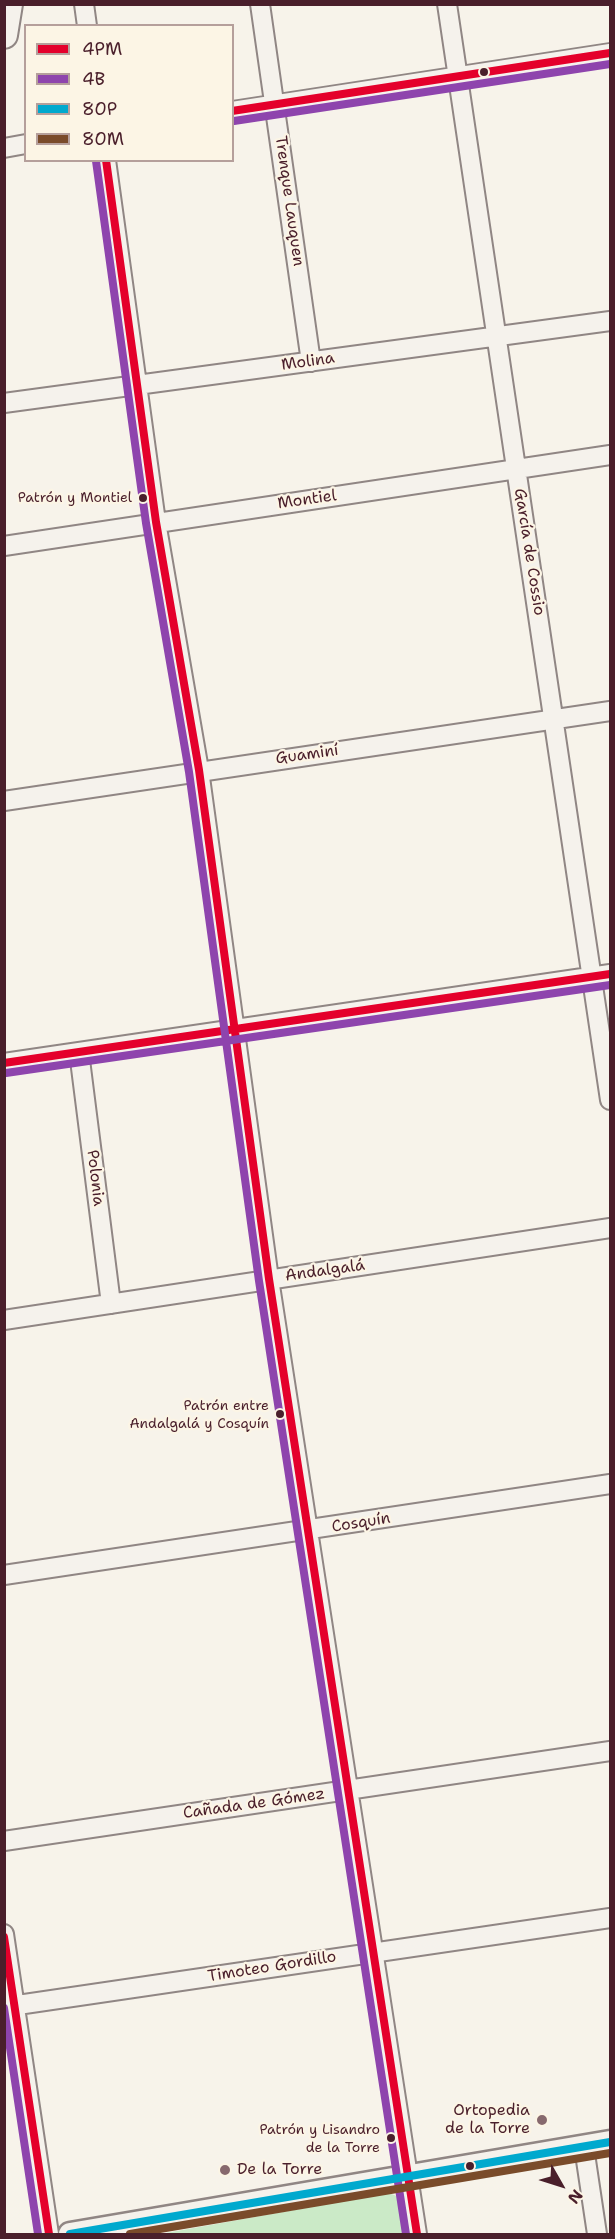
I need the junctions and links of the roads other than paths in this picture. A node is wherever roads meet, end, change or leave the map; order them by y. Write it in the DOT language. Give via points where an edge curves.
graph roads {
  1 [pos="84,4"];
  2 [pos="260,4"];
  3 [pos="447,4"];
  4 [pos="87,24"];
  5 [pos="610,53"];
  6 [pos="458,75"];
  7 [pos="275,104"];
  8 [pos="234,111"];
  9 [pos="24,144"];
  10 [pos="4,148"];
  11 [pos="105,162"];
  12 [pos="610,321"];
  13 [pos="497,337"];
  14 [pos="311,362"];
  15 [pos="135,385"];
  16 [pos="4,403"];
  17 [pos="610,455"];
  18 [pos="516,469"];
  19 [pos="156,522"];
  20 [pos="4,546"];
  21 [pos="610,711"];
  22 [pos="554,719"];
  23 [pos="199,770"];
  24 [pos="4,801"];
  25 [pos="610,974"];
  26 [pos="592,977"];
  27 [pos="235,1030"];
  28 [pos="79,1052"];
  29 [pos="4,1064"];
  30 [pos="610,1100"];
  31 [pos="610,1228"];
  32 [pos="269,1279"];
  33 [pos="111,1304"];
  34 [pos="4,1320"];
  35 [pos="610,1484"];
  36 [pos="309,1530"];
  37 [pos="4,1575"];
  38 [pos="610,1751"];
  39 [pos="349,1790"];
  40 [pos="4,1841"];
  41 [pos="610,1918"];
  42 [pos="4,1934"];
  43 [pos="373,1952"];
  44 [pos="10,2007"];
  45 [pos="610,2142"];
  46 [pos="584,2147"];
  47 [pos="408,2174"];
  48 [pos="50,2235"];
  49 [pos="70,2235"];
  50 [pos="417,2235"];
  51 [pos="597,2235"];
  1 -- 4 [label="street"];
  2 -- 7 [label="street, Trenque Lauquen"];
  3 -- 6 [label="street, García de Cossio"];
  5 -- 6 [label="street"];
  6 -- 7 [label="street"];
  6 -- 13 [label="street, García de Cossio"];
  7 -- 8 [label="street"];
  7 -- 14 [label="street, Trenque Lauquen"];
  9 -- 10 [label="street"];
  11 -- 15 [label="street"];
  12 -- 13 [label="street, Molina"];
  13 -- 14 [label="street, Molina"];
  13 -- 18 [label="street, García de Cossio"];
  14 -- 15 [label="street, Molina"];
  15 -- 16 [label="street, Molina"];
  15 -- 19 [label="street"];
  17 -- 18 [label="street, Montiel"];
  18 -- 19 [label="street, Montiel"];
  18 -- 22 [label="street, García de Cossio"];
  19 -- 20 [label="street, Montiel"];
  19 -- 23 [label="street"];
  21 -- 22 [label="street, Guaminí"];
  22 -- 23 [label="street, Guaminí"];
  22 -- 26 [label="street, García de Cossio"];
  23 -- 24 [label="street, Guaminí"];
  23 -- 27 [label="street"];
  25 -- 26 [label="street"];
  26 -- 27 [label="street"];
  26 -- 30 [label="street, García de Cossio"];
  27 -- 28 [label="street"];
  27 -- 32 [label="street"];
  28 -- 29 [label="street"];
  28 -- 33 [label="street, Polonia"];
  31 -- 32 [label="street, Andalgalá"];
  32 -- 33 [label="street, Andalgalá"];
  32 -- 36 [label="street"];
  33 -- 34 [label="street, Andalgalá"];
  35 -- 36 [label="street, Cosquín"];
  36 -- 37 [label="street, Cosquín"];
  36 -- 39 [label="street"];
  38 -- 39 [label="street, Cañada de Gómez"];
  39 -- 40 [label="street, Cañada de Gómez"];
  39 -- 43 [label="street"];
  41 -- 43 [label="street, Timoteo Gordillo"];
  42 -- 44 [label="street"];
  43 -- 44 [label="street, Timoteo Gordillo"];
  43 -- 47 [label="street"];
  44 -- 48 [label="street"];
  45 -- 46 [label="street"];
  46 -- 47 [label="street"];
  46 -- 51 [label="street"];
  47 -- 49 [label="street"];
  47 -- 50 [label="street"];
}
